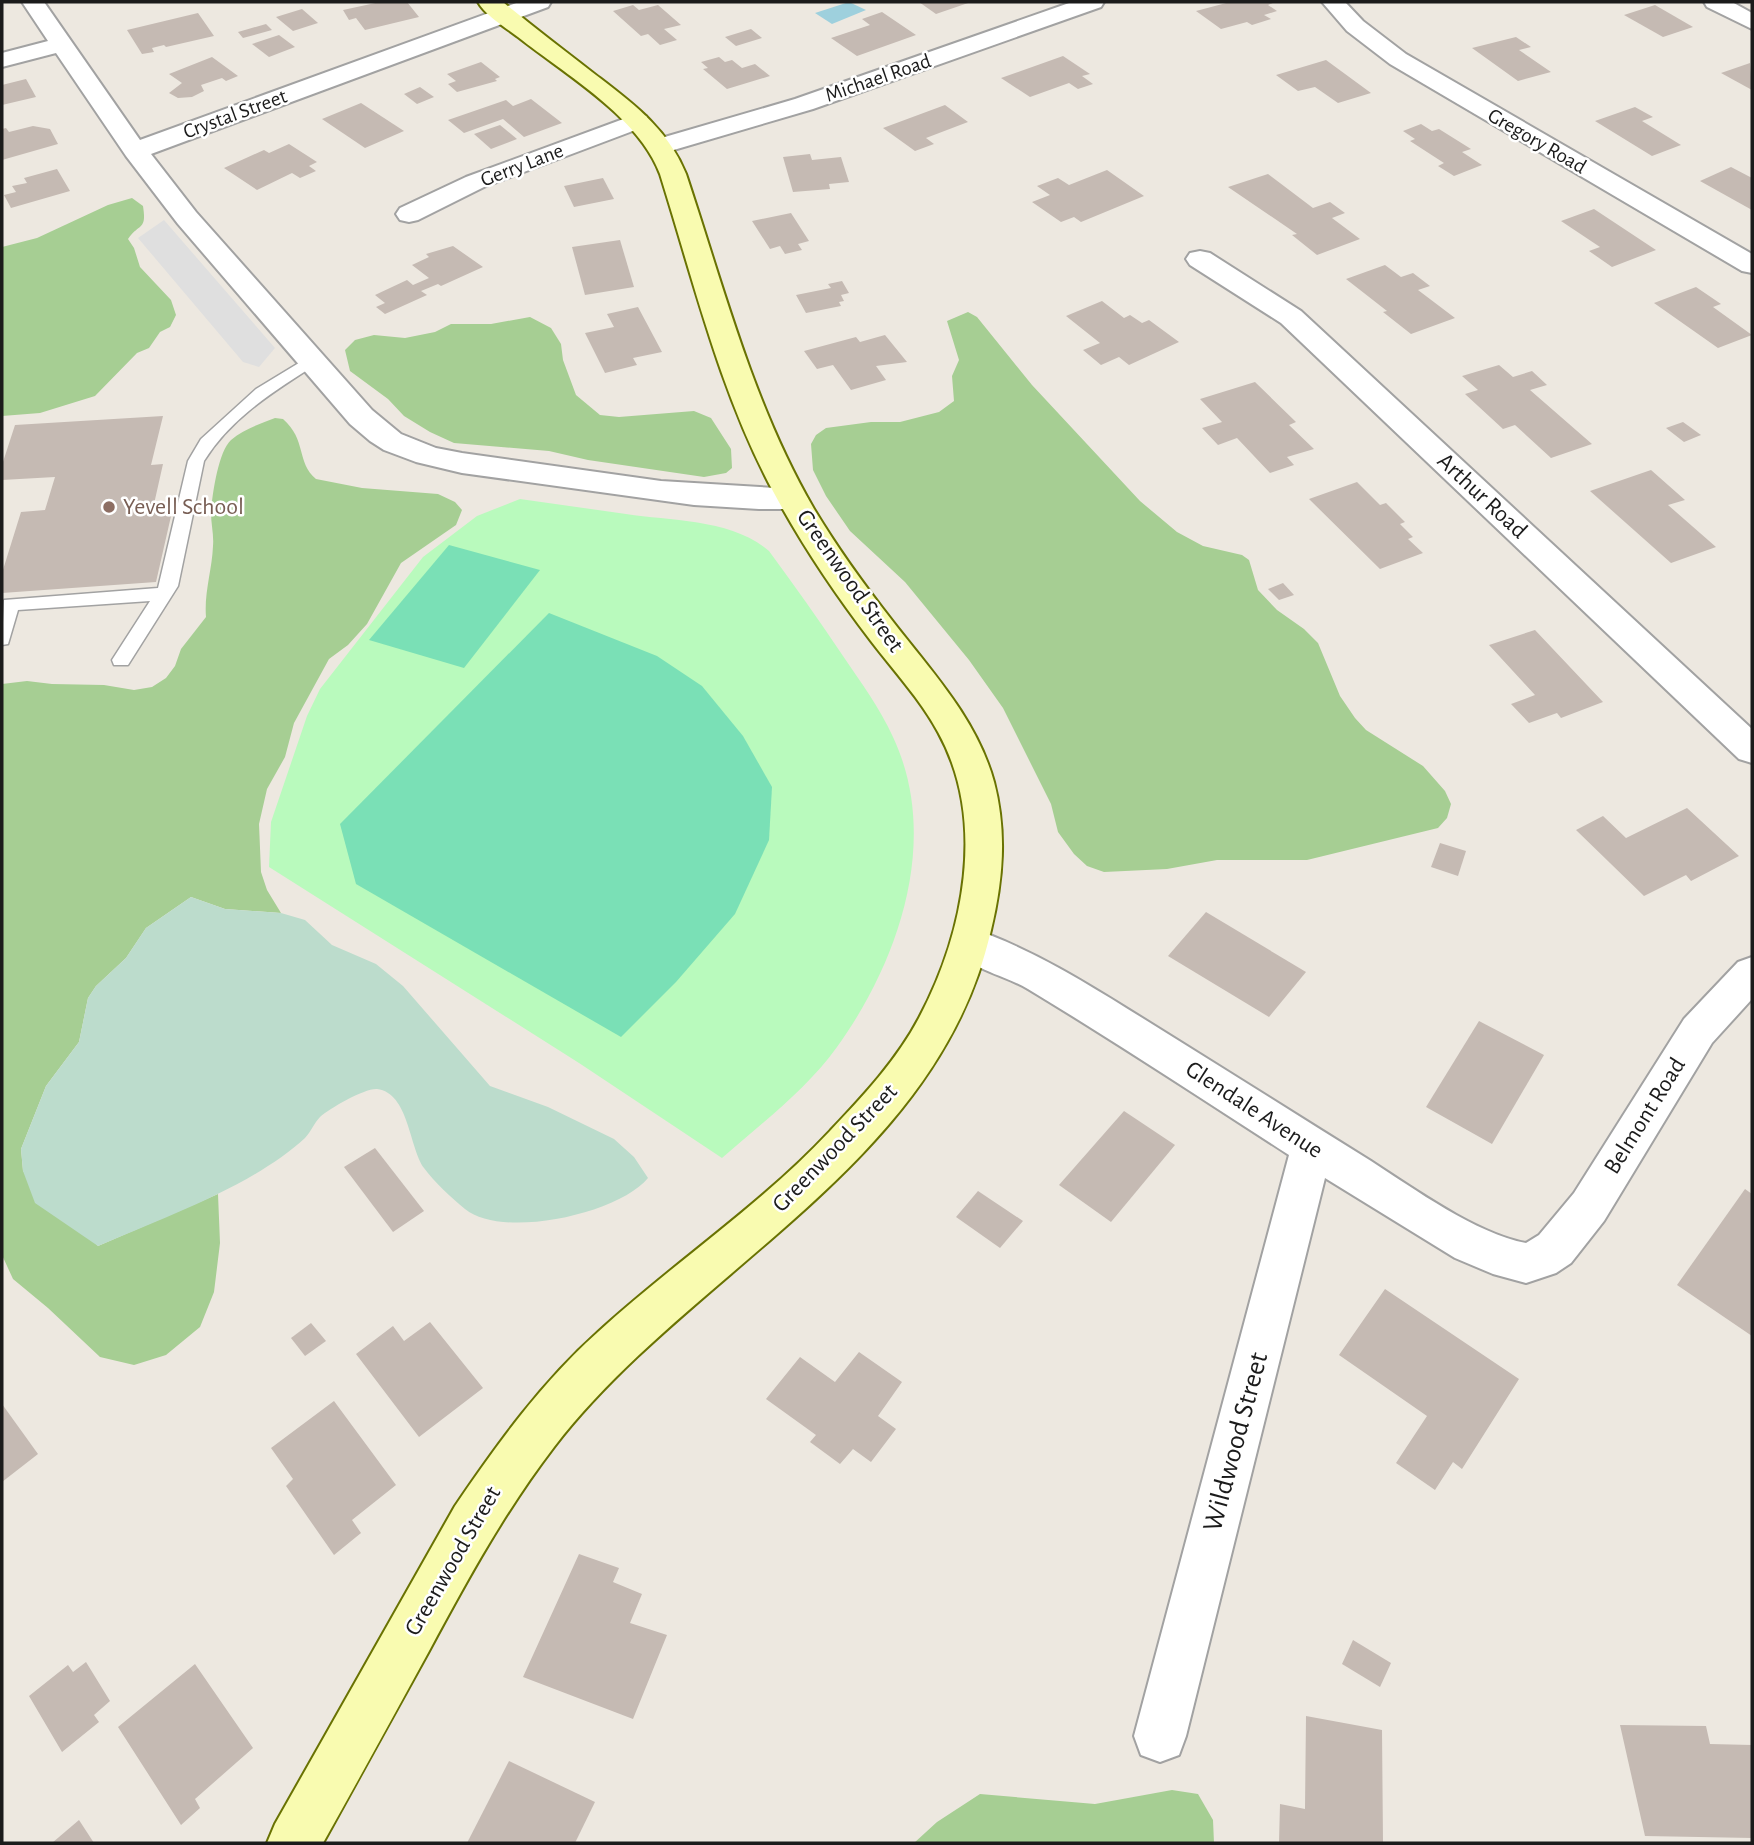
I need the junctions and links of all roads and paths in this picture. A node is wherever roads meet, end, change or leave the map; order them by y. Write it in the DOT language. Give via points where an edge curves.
graph roads {
  1 [pos="33,2"];
  2 [pos="540,2"];
  3 [pos="1093,2"];
  4 [pos="1333,2"];
  5 [pos="1715,2"];
  6 [pos="496,8"];
  7 [pos="1752,22"];
  8 [pos="61,45"];
  9 [pos="2,60"];
  10 [pos="649,133"];
  11 [pos="135,151"];
  12 [pos="409,214"];
  13 [pos="1200,259"];
  14 [pos="1752,265"];
  15 [pos="312,360"];
  16 [pos="792,499"];
  17 [pos="164,594"];
  18 [pos="2,639"];
  19 [pos="121,660"];
  20 [pos="1752,750"];
  21 [pos="971,944"];
  22 [pos="1752,973"];
  23 [pos="1312,1147"];
  24 [pos="1540,1259"];
  25 [pos="1160,1736"];
  26 [pos="294,1843"];
  1 -- 8 [label="street"];
  2 -- 6 [label="street, Crystal Street"];
  3 -- 10 [label="street, Michael Road" via="804,104"];
  4 -- 14 [label="street, Gregory Road" via="1354,26 1398,59"];
  5 -- 7 [label="street"];
  6 -- 10 [label="street, Greenwood Street" via="618,103"];
  6 -- 11 [label="street, Crystal Street"];
  8 -- 9 [label="street"];
  8 -- 11 [label="street"];
  10 -- 12 [label="street, Gerry Lane" via="475,182"];
  10 -- 16 [label="street, Greenwood Street" via="762,442"];
  11 -- 15 [label="street" via="187,218"];
  13 -- 20 [label="street, Arthur Road" via="1291,317"];
  15 -- 16 [label="street" via="377,433 420,452 667,493"];
  15 -- 17 [label="lane" via="262,392 207,443 195,461"];
  16 -- 21 [label="street, Greenwood Street" via="866,610 933,697 967,755 982,808 985,860"];
  17 -- 18 [label="lane" via="10,604"];
  17 -- 19 [label="lane"];
  21 -- 23 [label="street, Glendale Avenue" via="1037,975 1108,1017"];
  21 -- 26 [label="street, Greenwood Street" via="947,1005 923,1047 865,1123 779,1209 611,1349 531,1438 472,1523"];
  22 -- 24 [label="street, Belmont Road" via="1698,1031 1589,1208 1555,1249"];
  23 -- 24 [label="street, Glendale Avenue" via="1471,1244 1518,1262"];
  23 -- 25 [label="street, Wildwood Street"];
}
